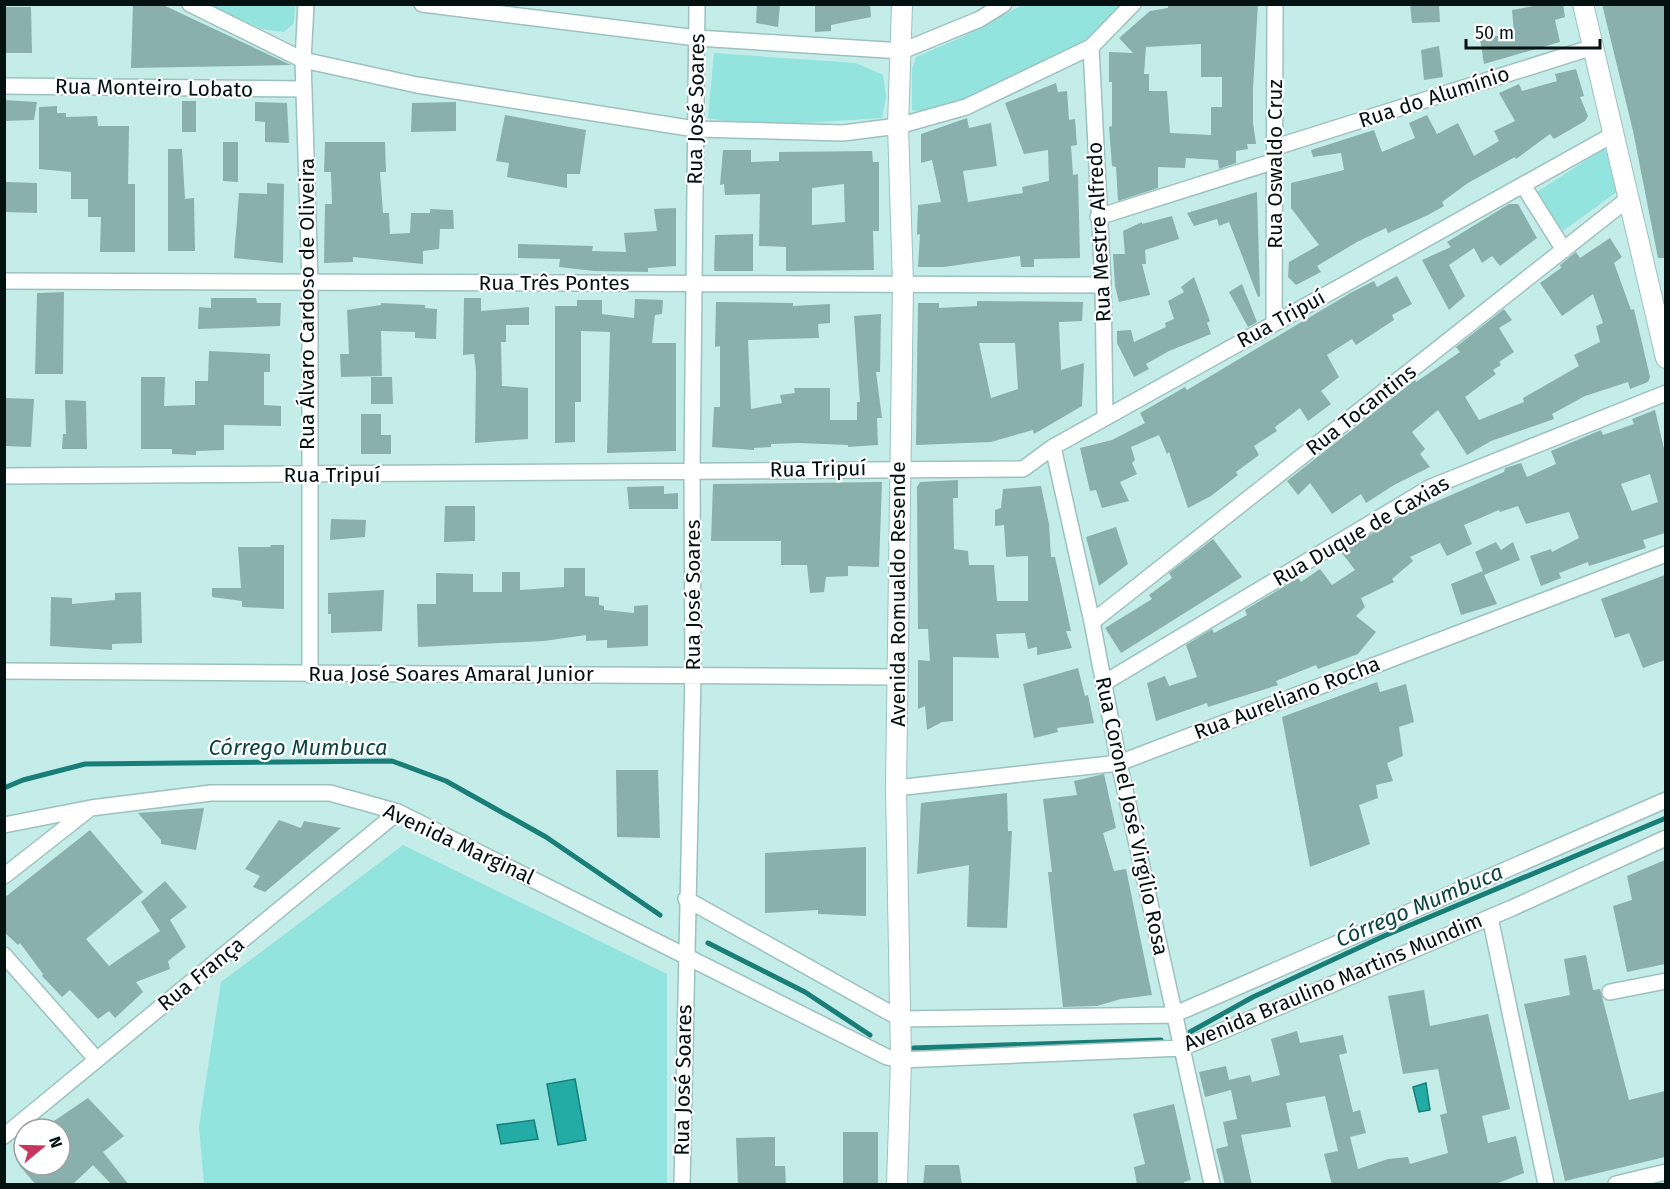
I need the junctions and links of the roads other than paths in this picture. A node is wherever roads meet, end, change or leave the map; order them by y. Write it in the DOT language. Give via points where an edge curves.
graph roads {
  1 [pos="190,4"];
  2 [pos="306,4"];
  3 [pos="422,4"];
  4 [pos="697,4"];
  5 [pos="902,4"];
  6 [pos="1004,4"];
  7 [pos="1133,4"];
  8 [pos="1275,4"];
  9 [pos="1583,4"];
  10 [pos="500,10"];
  11 [pos="697,38"];
  12 [pos="1091,47"];
  13 [pos="1593,47"];
  14 [pos="902,51"];
  15 [pos="303,60"];
  16 [pos="4,86"];
  17 [pos="304,89"];
  18 [pos="898,126"];
  19 [pos="695,129"];
  20 [pos="1614,134"];
  21 [pos="1275,154"];
  22 [pos="1523,185"];
  23 [pos="1629,198"];
  24 [pos="1098,217"];
  25 [pos="1564,250"];
  26 [pos="4,280"];
  27 [pos="310,282"];
  28 [pos="694,283"];
  29 [pos="903,284"];
  30 [pos="1102,285"];
  31 [pos="1274,323"];
  32 [pos="1665,358"];
  33 [pos="1665,393"];
  34 [pos="1105,418"];
  35 [pos="1053,447"];
  36 [pos="899,468"];
  37 [pos="692,471"];
  38 [pos="308,475"];
  39 [pos="4,476"];
  40 [pos="1665,554"];
  41 [pos="1092,622"];
  42 [pos="4,671"];
  43 [pos="693,674"];
  44 [pos="310,675"];
  45 [pos="898,677"];
  46 [pos="1104,683"];
  47 [pos="1119,762"];
  48 [pos="896,788"];
  49 [pos="1665,800"];
  50 [pos="91,808"];
  51 [pos="398,812"];
  52 [pos="4,825"];
  53 [pos="1665,838"];
  54 [pos="4,876"];
  55 [pos="686,898"];
  56 [pos="1490,917"];
  57 [pos="4,955"];
  58 [pos="686,955"];
  59 [pos="1665,981"];
  60 [pos="1610,992"];
  61 [pos="1173,1016"];
  62 [pos="901,1018"];
  63 [pos="1182,1048"];
  64 [pos="97,1060"];
  65 [pos="902,1060"];
  66 [pos="4,1136"];
  67 [pos="1665,1172"];
  68 [pos="682,1185"];
  69 [pos="897,1185"];
  70 [pos="1212,1185"];
  71 [pos="1546,1185"];
  72 [pos="1616,1185"];
  1 -- 15 [label="street"];
  2 -- 15 [label="street, Rua Álvaro Cardoso de Oliveira"];
  3 -- 10 [label="street"];
  4 -- 11 [label="street, Rua José Soares"];
  5 -- 14 [label="street, Avenida Romualdo Resende"];
  6 -- 14 [label="street" via="980,19"];
  7 -- 12 [label="street"];
  8 -- 21 [label="street, Rua Oswaldo Cruz"];
  9 -- 13 [label="street"];
  10 -- 11 [label="street"];
  11 -- 14 [label="street"];
  11 -- 19 [label="street, Rua José Soares"];
  12 -- 18 [label="street" via="966,107"];
  12 -- 24 [label="street, Rua Mestre Alfredo"];
  13 -- 20 [label="street"];
  13 -- 21 [label="street, Rua do Alumínio"];
  14 -- 18 [label="street, Avenida Romualdo Resende"];
  15 -- 17 [label="street, Rua Álvaro Cardoso de Oliveira"];
  15 -- 19 [label="street" via="417,85"];
  16 -- 17 [label="street, Rua Monteiro Lobato"];
  17 -- 27 [label="street, Rua Álvaro Cardoso de Oliveira"];
  18 -- 19 [label="street" via="843,133"];
  18 -- 29 [label="street, Avenida Romualdo Resende"];
  19 -- 28 [label="street, Rua José Soares"];
  20 -- 22 [label="street, Rua Tripuí"];
  20 -- 23 [label="street"];
  21 -- 24 [label="street, Rua do Alumínio"];
  21 -- 31 [label="street, Rua Oswaldo Cruz"];
  22 -- 25 [label="street"];
  22 -- 31 [label="street, Rua Tripuí"];
  23 -- 25 [label="street, Rua Tocantins"];
  23 -- 32 [label="street"];
  24 -- 30 [label="street, Rua Mestre Alfredo"];
  25 -- 41 [label="street, Rua Tocantins"];
  26 -- 27 [label="street, Rua Três Pontes"];
  27 -- 28 [label="street, Rua Três Pontes"];
  27 -- 38 [label="street, Rua Álvaro Cardoso de Oliveira"];
  28 -- 29 [label="street, Rua Três Pontes"];
  28 -- 37 [label="street, Rua José Soares"];
  29 -- 30 [label="street, Rua Três Pontes"];
  29 -- 36 [label="street, Avenida Romualdo Resende"];
  30 -- 34 [label="street, Rua Mestre Alfredo"];
  31 -- 34 [label="street, Rua Tripuí"];
  33 -- 46 [label="street, Rua Duque de Caxias" via="1431,487"];
  34 -- 35 [label="street, Rua Tripuí"];
  35 -- 36 [label="street, Rua Tripuí" via="1023,469"];
  35 -- 41 [label="street, Rua Coronel José Virgílio Rosa"];
  36 -- 37 [label="street, Rua Tripuí"];
  36 -- 45 [label="street, Avenida Romualdo Resende"];
  37 -- 38 [label="street, Rua Tripuí"];
  37 -- 43 [label="street, Rua José Soares"];
  38 -- 39 [label="street, Rua Tripuí"];
  38 -- 44 [label="street, Rua Álvaro Cardoso de Oliveira"];
  40 -- 47 [label="street, Rua Aureliano Rocha"];
  41 -- 46 [label="street, Rua Coronel José Virgílio Rosa"];
  42 -- 44 [label="street, Rua José Soares Amaral Junior"];
  43 -- 44 [label="street, Rua José Soares Amaral Junior"];
  43 -- 45 [label="street, Rua José Soares Amaral Junior"];
  43 -- 55 [label="street, Rua José Soares"];
  45 -- 48 [label="street, Avenida Romualdo Resende"];
  46 -- 47 [label="street, Rua Coronel José Virgílio Rosa"];
  47 -- 48 [label="street, Rua Aureliano Rocha"];
  47 -- 61 [label="street, Rua Coronel José Virgílio Rosa"];
  48 -- 62 [label="street, Avenida Romualdo Resende"];
  49 -- 61 [label="street, Avenida Braulino Martins Mundim"];
  50 -- 51 [label="street, Avenida Marginal" via="211,793 330,793"];
  50 -- 52 [label="street, Avenida Marginal"];
  50 -- 54 [label="street"];
  51 -- 58 [label="street, Avenida Marginal"];
  51 -- 64 [label="street, Rua França"];
  53 -- 56 [label="street, Avenida Braulino Martins Mundim"];
  55 -- 58 [label="street, Rua José Soares"];
  55 -- 62 [label="street, Avenida Braulino Martins Mundim"];
  56 -- 63 [label="street, Avenida Braulino Martins Mundim"];
  56 -- 71 [label="street"];
  57 -- 64 [label="street"];
  58 -- 65 [label="street, Avenida Braulino Martins Mundim" via="887,1057"];
  58 -- 68 [label="street, Rua José Soares"];
  59 -- 60 [label="street"];
  61 -- 62 [label="street, Avenida Braulino Martins Mundim"];
  61 -- 63 [label="street, Rua Coronel José Virgílio Rosa"];
  62 -- 65 [label="street, Avenida Romualdo Resende"];
  63 -- 65 [label="street, Avenida Braulino Martins Mundim"];
  63 -- 70 [label="street, Rua Coronel José Virgílio Rosa"];
  64 -- 66 [label="street, Rua França"];
  65 -- 69 [label="street, Avenida Romualdo Resende"];
  67 -- 72 [label="street"];
}
